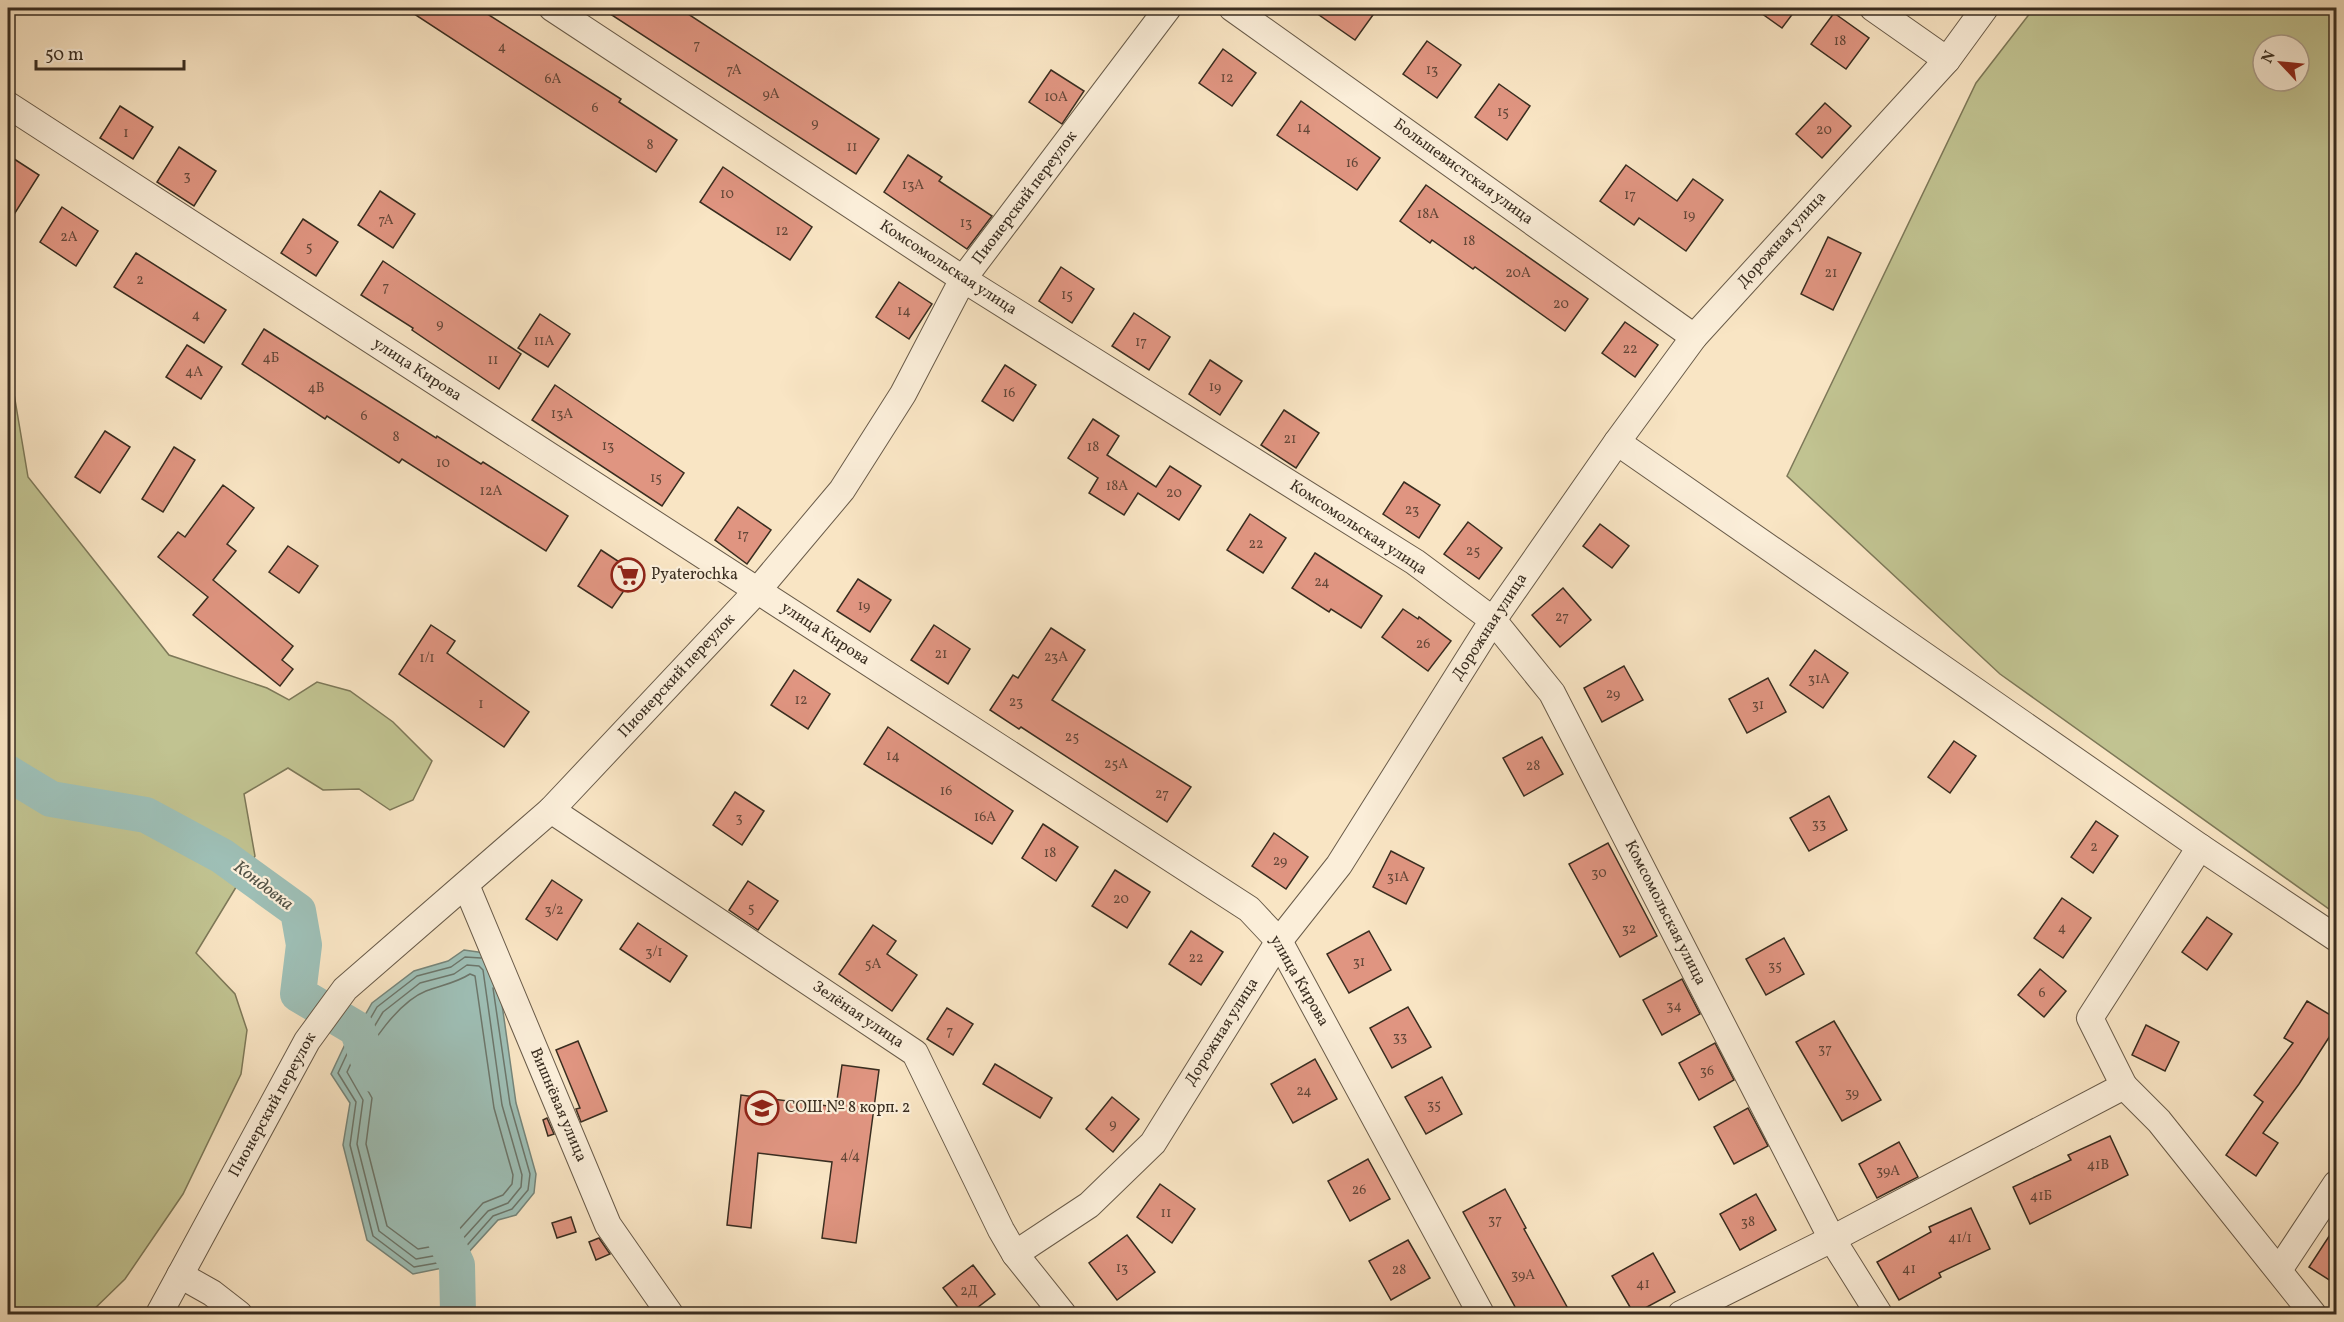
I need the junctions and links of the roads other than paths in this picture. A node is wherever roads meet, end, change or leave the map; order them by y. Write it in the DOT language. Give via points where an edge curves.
graph roads {
  1 [pos="552,8"];
  2 [pos="1168,8"];
  3 [pos="1232,8"];
  4 [pos="1873,8"];
  5 [pos="1985,8"];
  6 [pos="1947,60"];
  7 [pos="8,105"];
  8 [pos="963,279"];
  9 [pos="1694,337"];
  10 [pos="1617,441"];
  11 [pos="758,590"];
  12 [pos="1492,620"];
  13 [pos="551,810"];
  14 [pos="2200,847"];
  15 [pos="466,885"];
  16 [pos="2337,938"];
  17 [pos="1279,941"];
  18 [pos="2124,1086"];
  19 [pos="2337,1184"];
  20 [pos="1832,1239"];
  21 [pos="1014,1254"];
  22 [pos="2279,1270"];
  23 [pos="180,1275"];
  24 [pos="159,1314"];
  25 [pos="239,1314"];
  26 [pos="670,1314"];
  27 [pos="1063,1314"];
  28 [pos="1480,1314"];
  29 [pos="1681,1314"];
  30 [pos="1879,1314"];
  31 [pos="2313,1314"];
  1 -- 8 [label="street, Комсомольская улица"];
  2 -- 8 [label="street, Пионерский переулок"];
  3 -- 9 [label="street, Большевистская улица"];
  4 -- 6 [label="street"];
  5 -- 6 [label="street, Дорожная улица"];
  6 -- 9 [label="street, Дорожная улица"];
  7 -- 11 [label="street, улица Кирова"];
  8 -- 11 [label="street, Пионерский переулок" via="903,394 842,490"];
  8 -- 12 [label="street, Комсомольская улица" via="1414,562"];
  9 -- 10 [label="street, Дорожная улица"];
  10 -- 12 [label="street, Дорожная улица"];
  10 -- 14 [label="street"];
  11 -- 13 [label="street, Пионерский переулок"];
  11 -- 17 [label="street, улица Кирова" via="1249,909"];
  12 -- 17 [label="street, Дорожная улица" via="1339,865"];
  12 -- 20 [label="street, Комсомольская улица" via="1552,693"];
  13 -- 15 [label="street, Пионерский переулок"];
  13 -- 21 [label="street, Зелёная улица" via="915,1053"];
  14 -- 16 [label="street"];
  14 -- 18 [label="street" via="2090,1018"];
  15 -- 23 [label="street, Пионерский переулок" via="345,989 306,1041"];
  15 -- 26 [label="street, Вишнёвая улица" via="608,1225"];
  17 -- 21 [label="street, Дорожная улица" via="1153,1143 1089,1205"];
  17 -- 28 [label="street, улица Кирова"];
  18 -- 20 [label="street"];
  18 -- 22 [label="street" via="2159,1121"];
  19 -- 22 [label="street"];
  20 -- 29 [label="street"];
  20 -- 30 [label="street, Комсомольская улица"];
  21 -- 27 [label="street, Зелёная улица"];
  22 -- 31 [label="street"];
  23 -- 24 [label="street, Пионерский переулок"];
  23 -- 25 [label="street"];
}
